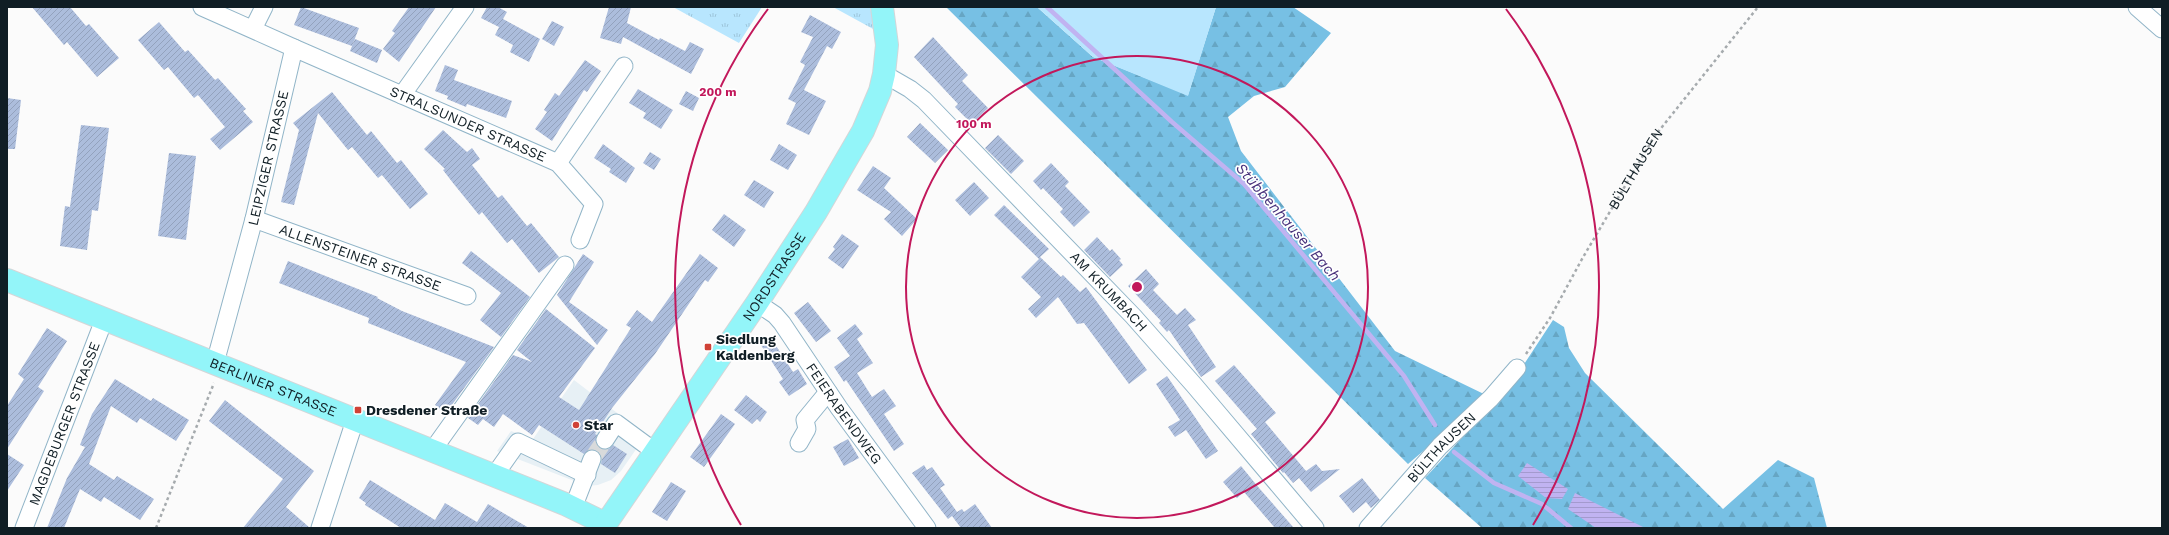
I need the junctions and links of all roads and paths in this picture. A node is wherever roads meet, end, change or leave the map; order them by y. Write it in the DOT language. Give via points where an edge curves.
graph roads {
  1 [pos="202,7"];
  2 [pos="264,7"];
  3 [pos="465,7"];
  4 [pos="882,7"];
  5 [pos="1758,7"];
  6 [pos="2137,7"];
  7 [pos="253,29"];
  8 [pos="2162,29"];
  9 [pos="294,48"];
  10 [pos="624,66"];
  11 [pos="884,74"];
  12 [pos="402,95"];
  13 [pos="558,163"];
  14 [pos="254,219"];
  15 [pos="580,240"];
  16 [pos="565,265"];
  17 [pos="7,280"];
  18 [pos="467,296"];
  19 [pos="757,303"];
  20 [pos="104,320"];
  21 [pos="1532,344"];
  22 [pos="218,365"];
  23 [pos="1517,368"];
  24 [pos="828,392"];
  25 [pos="355,420"];
  26 [pos="605,440"];
  27 [pos="799,443"];
  28 [pos="432,451"];
  29 [pos="654,451"];
  30 [pos="592,459"];
  31 [pos="587,475"];
  32 [pos="494,476"];
  33 [pos="573,508"];
  34 [pos="604,526"];
  35 [pos="24,528"];
  36 [pos="156,528"];
  37 [pos="320,528"];
  38 [pos="927,528"];
  39 [pos="1314,528"];
  40 [pos="1368,528"];
  1 -- 7 [label="street"];
  2 -- 7 [label="street"];
  3 -- 12 [label="street"];
  4 -- 11 [label="main road, NORDSTRASSE" via="886,45"];
  5 -- 21 [label="path, BÜLTHAUSEN" via="1654,137 1550,318"];
  6 -- 8 [label="street"];
  7 -- 9 [label="street"];
  9 -- 12 [label="street, STRALSUNDER STRASSE"];
  9 -- 14 [label="street, LEIPZIGER STRASSE"];
  10 -- 13 [label="street"];
  11 -- 19 [label="main road, NORDSTRASSE" via="873,110 844,165"];
  11 -- 39 [label="street, AM KRUMBACH" via="924,100 1092,273 1194,385"];
  12 -- 13 [label="street, STRALSUNDER STRASSE"];
  13 -- 15 [label="street, STRALSUNDER STRASSE" via="594,204"];
  14 -- 18 [label="street, ALLENSTEINER STRASSE"];
  14 -- 22 [label="street, LEIPZIGER STRASSE"];
  16 -- 28 [label="street"];
  17 -- 20 [label="main road, BERLINER STRASSE"];
  19 -- 24 [label="street, FEIERABENDWEG" via="775,315"];
  19 -- 29 [label="main road, NORDSTRASSE"];
  20 -- 22 [label="main road, BERLINER STRASSE"];
  20 -- 35 [label="street, MAGDEBURGER STRASSE"];
  22 -- 25 [label="main road, BERLINER STRASSE"];
  22 -- 36 [label="path"];
  23 -- 40 [label="street, BÜLTHAUSEN" via="1491,398 1440,446"];
  24 -- 27 [label="street" via="805,420 807,430"];
  24 -- 38 [label="street, FEIERABENDWEG"];
  25 -- 28 [label="main road, BERLINER STRASSE"];
  25 -- 37 [label="street"];
  26 -- 29 [label="street" via="616,423"];
  28 -- 32 [label="main road, BERLINER STRASSE"];
  29 -- 34 [label="main road, NORDSTRASSE"];
  30 -- 31 [label="street"];
  31 -- 32 [label="street" via="518,442"];
  31 -- 33 [label="street"];
  32 -- 33 [label="main road, BERLINER STRASSE"];
  33 -- 34 [label="main road, BERLINER STRASSE"];
}
